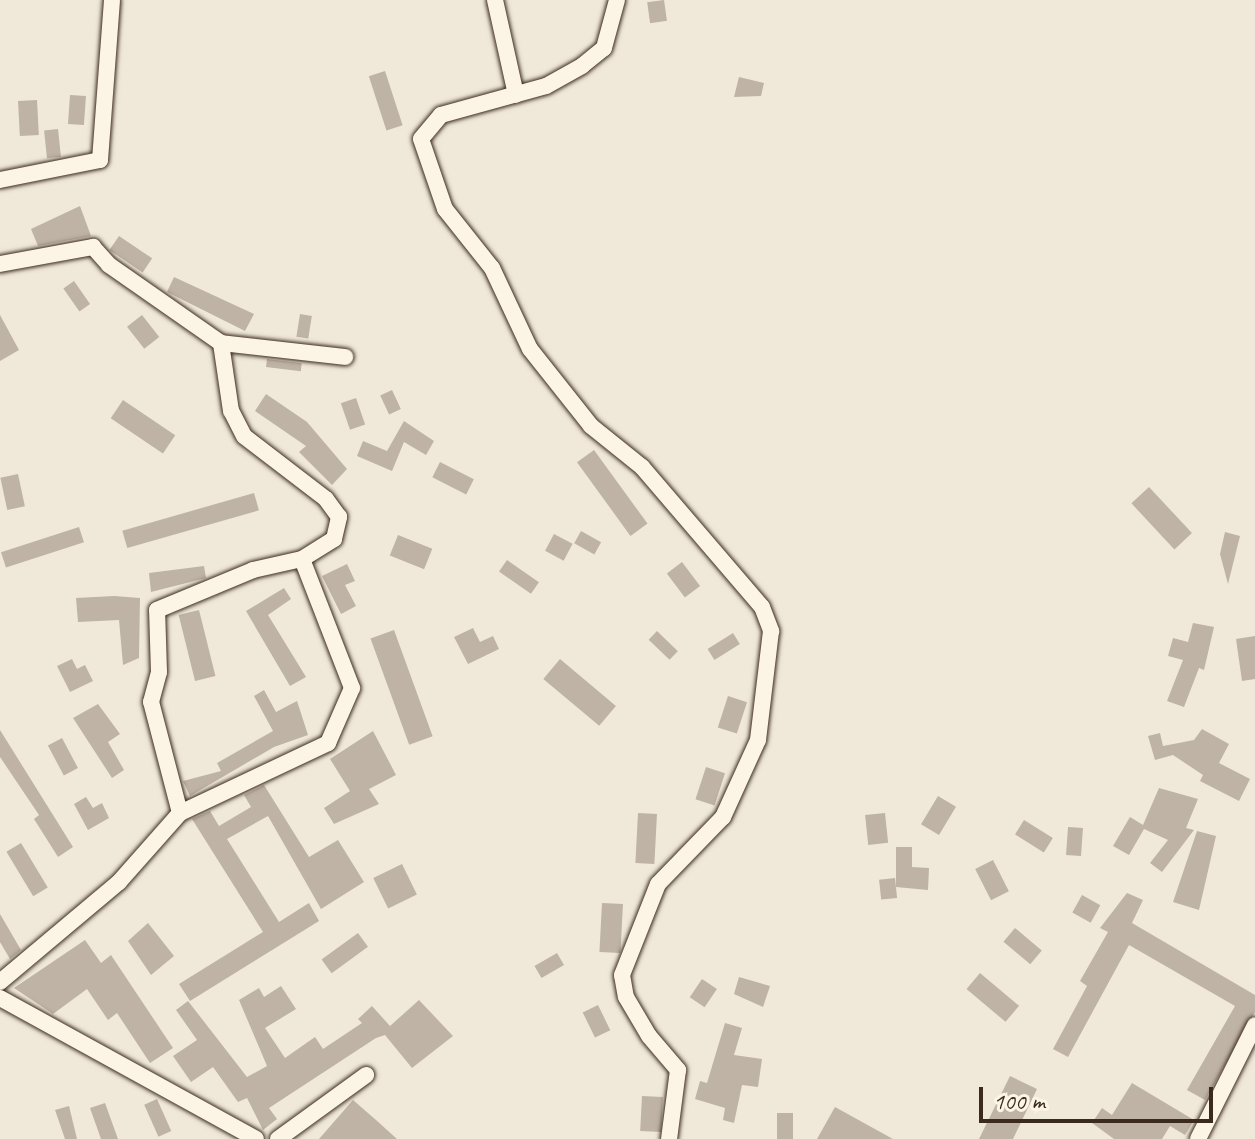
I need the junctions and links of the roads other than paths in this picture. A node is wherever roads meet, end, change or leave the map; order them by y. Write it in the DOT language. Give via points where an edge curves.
graph roads {
  1 [pos="112,0"];
  2 [pos="495,0"];
  3 [pos="617,0"];
  4 [pos="516,95"];
  5 [pos="0,180"];
  6 [pos="0,264"];
  7 [pos="221,343"];
  8 [pos="345,357"];
  9 [pos="302,559"];
  10 [pos="180,813"];
  11 [pos="0,982"];
  12 [pos="0,998"];
  13 [pos="1255,1025"];
  14 [pos="366,1075"];
  15 [pos="256,1139"];
  16 [pos="278,1139"];
  17 [pos="669,1139"];
  18 [pos="1198,1139"];
  1 -- 5 [label="street" via="100,160"];
  2 -- 4 [label="street"];
  3 -- 4 [label="street" via="604,48 546,86"];
  4 -- 17 [label="street" via="441,115 424,127 428,173 445,209 492,268 530,349 591,426 642,467 762,607 771,631 758,740 723,817 658,884 622,975 641,1023 678,1070"];
  6 -- 7 [label="street" via="93,247"];
  7 -- 8 [label="street"];
  7 -- 9 [label="street" via="231,411 244,436 326,499 339,517 334,539"];
  9 -- 10 [label="street" via="253,570 157,610 159,672 151,702"];
  9 -- 10 [label="street" via="352,688 350,703 328,743"];
  10 -- 11 [label="street" via="119,882"];
  12 -- 15 [label="street"];
  13 -- 18 [label="street"];
  14 -- 16 [label="street"];
}
